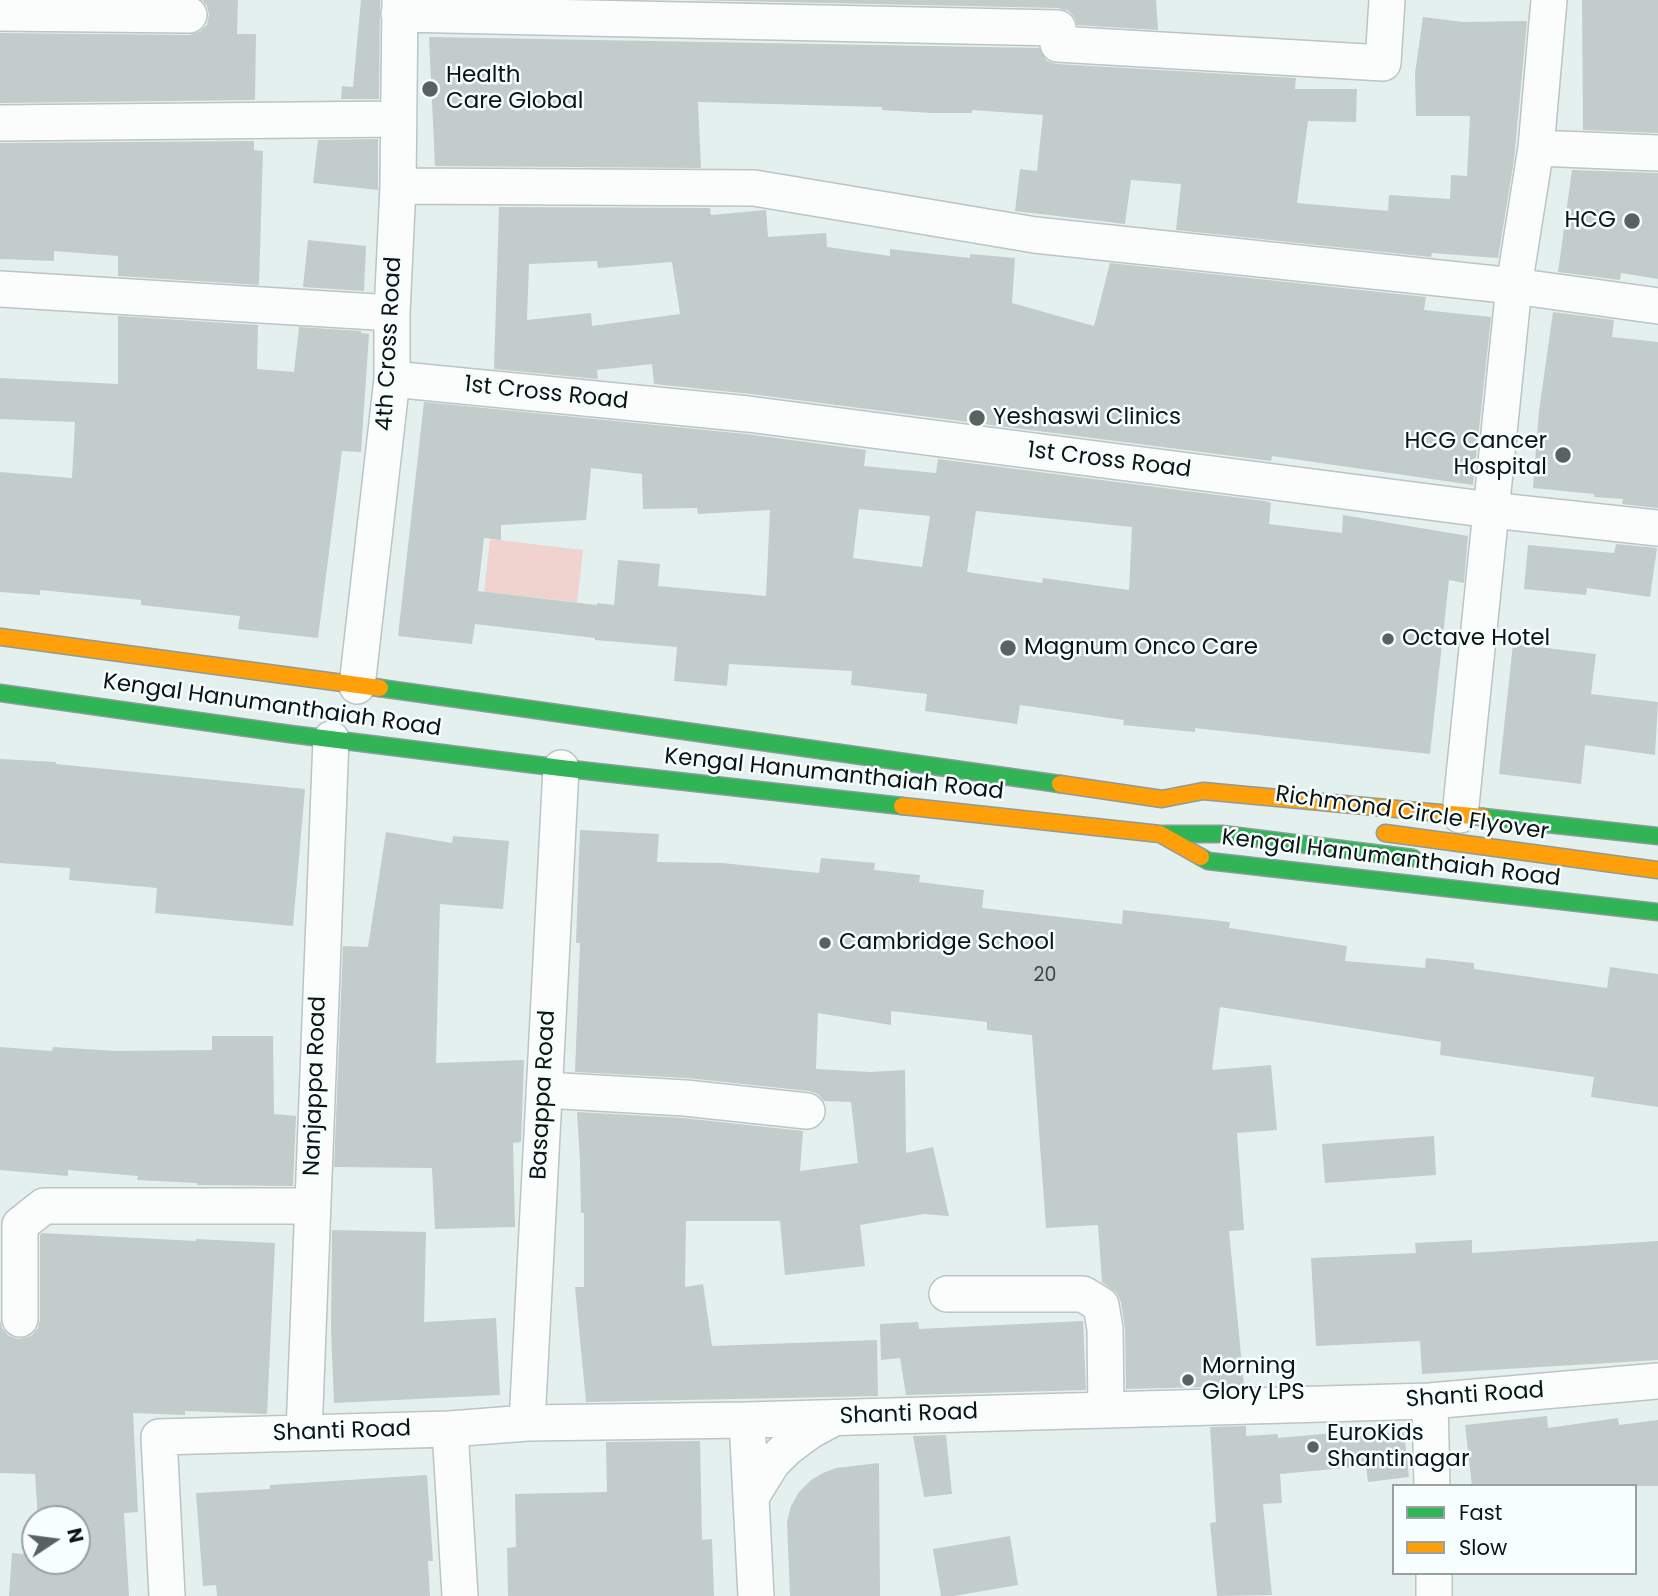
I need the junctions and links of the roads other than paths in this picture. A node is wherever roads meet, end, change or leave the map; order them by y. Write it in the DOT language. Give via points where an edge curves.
graph roads {
  1 [pos="1387,0"];
  2 [pos="1549,0"];
  3 [pos="399,7"];
  4 [pos="0,13"];
  5 [pos="190,15"];
  6 [pos="398,119"];
  7 [pos="0,123"];
  8 [pos="1536,148"];
  9 [pos="1658,153"];
  10 [pos="398,186"];
  11 [pos="1514,286"];
  12 [pos="0,289"];
  13 [pos="1658,306"];
  14 [pos="392,313"];
  15 [pos="392,379"];
  16 [pos="1491,510"];
  17 [pos="1658,528"];
  18 [pos="0,637"];
  19 [pos="357,686"];
  20 [pos="0,693"];
  21 [pos="331,738"];
  22 [pos="561,768"];
  23 [pos="1161,799"];
  24 [pos="1206,809"];
  25 [pos="1460,815"];
  26 [pos="1370,831"];
  27 [pos="1160,834"];
  28 [pos="1658,836"];
  29 [pos="1423,859"];
  30 [pos="1658,870"];
  31 [pos="1658,912"];
  32 [pos="545,1090"];
  33 [pos="807,1111"];
  34 [pos="312,1206"];
  35 [pos="947,1294"];
  36 [pos="20,1319"];
  37 [pos="1658,1381"];
  38 [pos="1430,1401"];
  39 [pos="1106,1410"];
  40 [pos="836,1417"];
  41 [pos="747,1420"];
  42 [pos="527,1423"];
  43 [pos="450,1429"];
  44 [pos="304,1433"];
  45 [pos="1432,1484"];
  46 [pos="751,1497"];
  47 [pos="1434,1575"];
  48 [pos="167,1596"];
  49 [pos="460,1596"];
  50 [pos="756,1596"];
  51 [pos="1434,1596"];
  1 -- 3 [label="street" via="1383,63 1058,44 1058,28"];
  2 -- 8 [label="street"];
  3 -- 6 [label="street, 4th Cross Road"];
  4 -- 5 [label="street"];
  6 -- 7 [label="street"];
  6 -- 10 [label="street, 4th Cross Road"];
  8 -- 9 [label="street"];
  8 -- 11 [label="street"];
  10 -- 11 [label="street" via="754,188 1035,235"];
  10 -- 14 [label="street, 4th Cross Road"];
  11 -- 13 [label="street"];
  11 -- 16 [label="street"];
  12 -- 14 [label="street"];
  14 -- 15 [label="street, 4th Cross Road"];
  15 -- 16 [label="street, 1st Cross Road" via="748,414"];
  15 -- 19 [label="street, 4th Cross Road"];
  16 -- 17 [label="street, 1st Cross Road"];
  16 -- 25 [label="street"];
  18 -- 19 [label="main road, Kengal Hanumanthaiah Road"];
  19 -- 23 [label="main road, Kengal Hanumanthaiah Road"];
  20 -- 21 [label="main road, Kengal Hanumanthaiah Road"];
  21 -- 22 [label="main road, Kengal Hanumanthaiah Road"];
  21 -- 34 [label="street, Nanjappa Road"];
  22 -- 27 [label="main road, Kengal Hanumanthaiah Road"];
  22 -- 32 [label="street, Basappa Road"];
  23 -- 24 [label="main road"];
  23 -- 25 [label="main road, Kengal Hanumanthaiah Road" via="1203,791"];
  25 -- 28 [label="main road, Kengal Hanumanthaiah Road"];
  26 -- 30 [label="main road, Richmond Circle Flyover"];
  27 -- 29 [label="main road, Richmond Circle Flyover" via="1222,834"];
  27 -- 31 [label="main road, Kengal Hanumanthaiah Road" via="1208,861"];
  32 -- 33 [label="street"];
  32 -- 42 [label="street, Basappa Road"];
  34 -- 36 [label="street" via="44,1206 20,1225"];
  34 -- 44 [label="street, Nanjappa Road"];
  35 -- 39 [label="street" via="1083,1294 1101,1305"];
  37 -- 38 [label="street, Shanti Road"];
  38 -- 39 [label="street, Shanti Road"];
  38 -- 45 [label="street"];
  39 -- 40 [label="street, Shanti Road"];
  40 -- 41 [label="street, Shanti Road"];
  40 -- 46 [label="street" via="787,1448"];
  41 -- 42 [label="street, Shanti Road"];
  41 -- 46 [label="street"];
  42 -- 43 [label="street, Shanti Road"];
  43 -- 44 [label="street, Shanti Road"];
  43 -- 49 [label="street"];
  44 -- 48 [label="street, Shanti Road" via="159,1437"];
  46 -- 50 [label="street"];
  47 -- 51 [label="street"];
}
